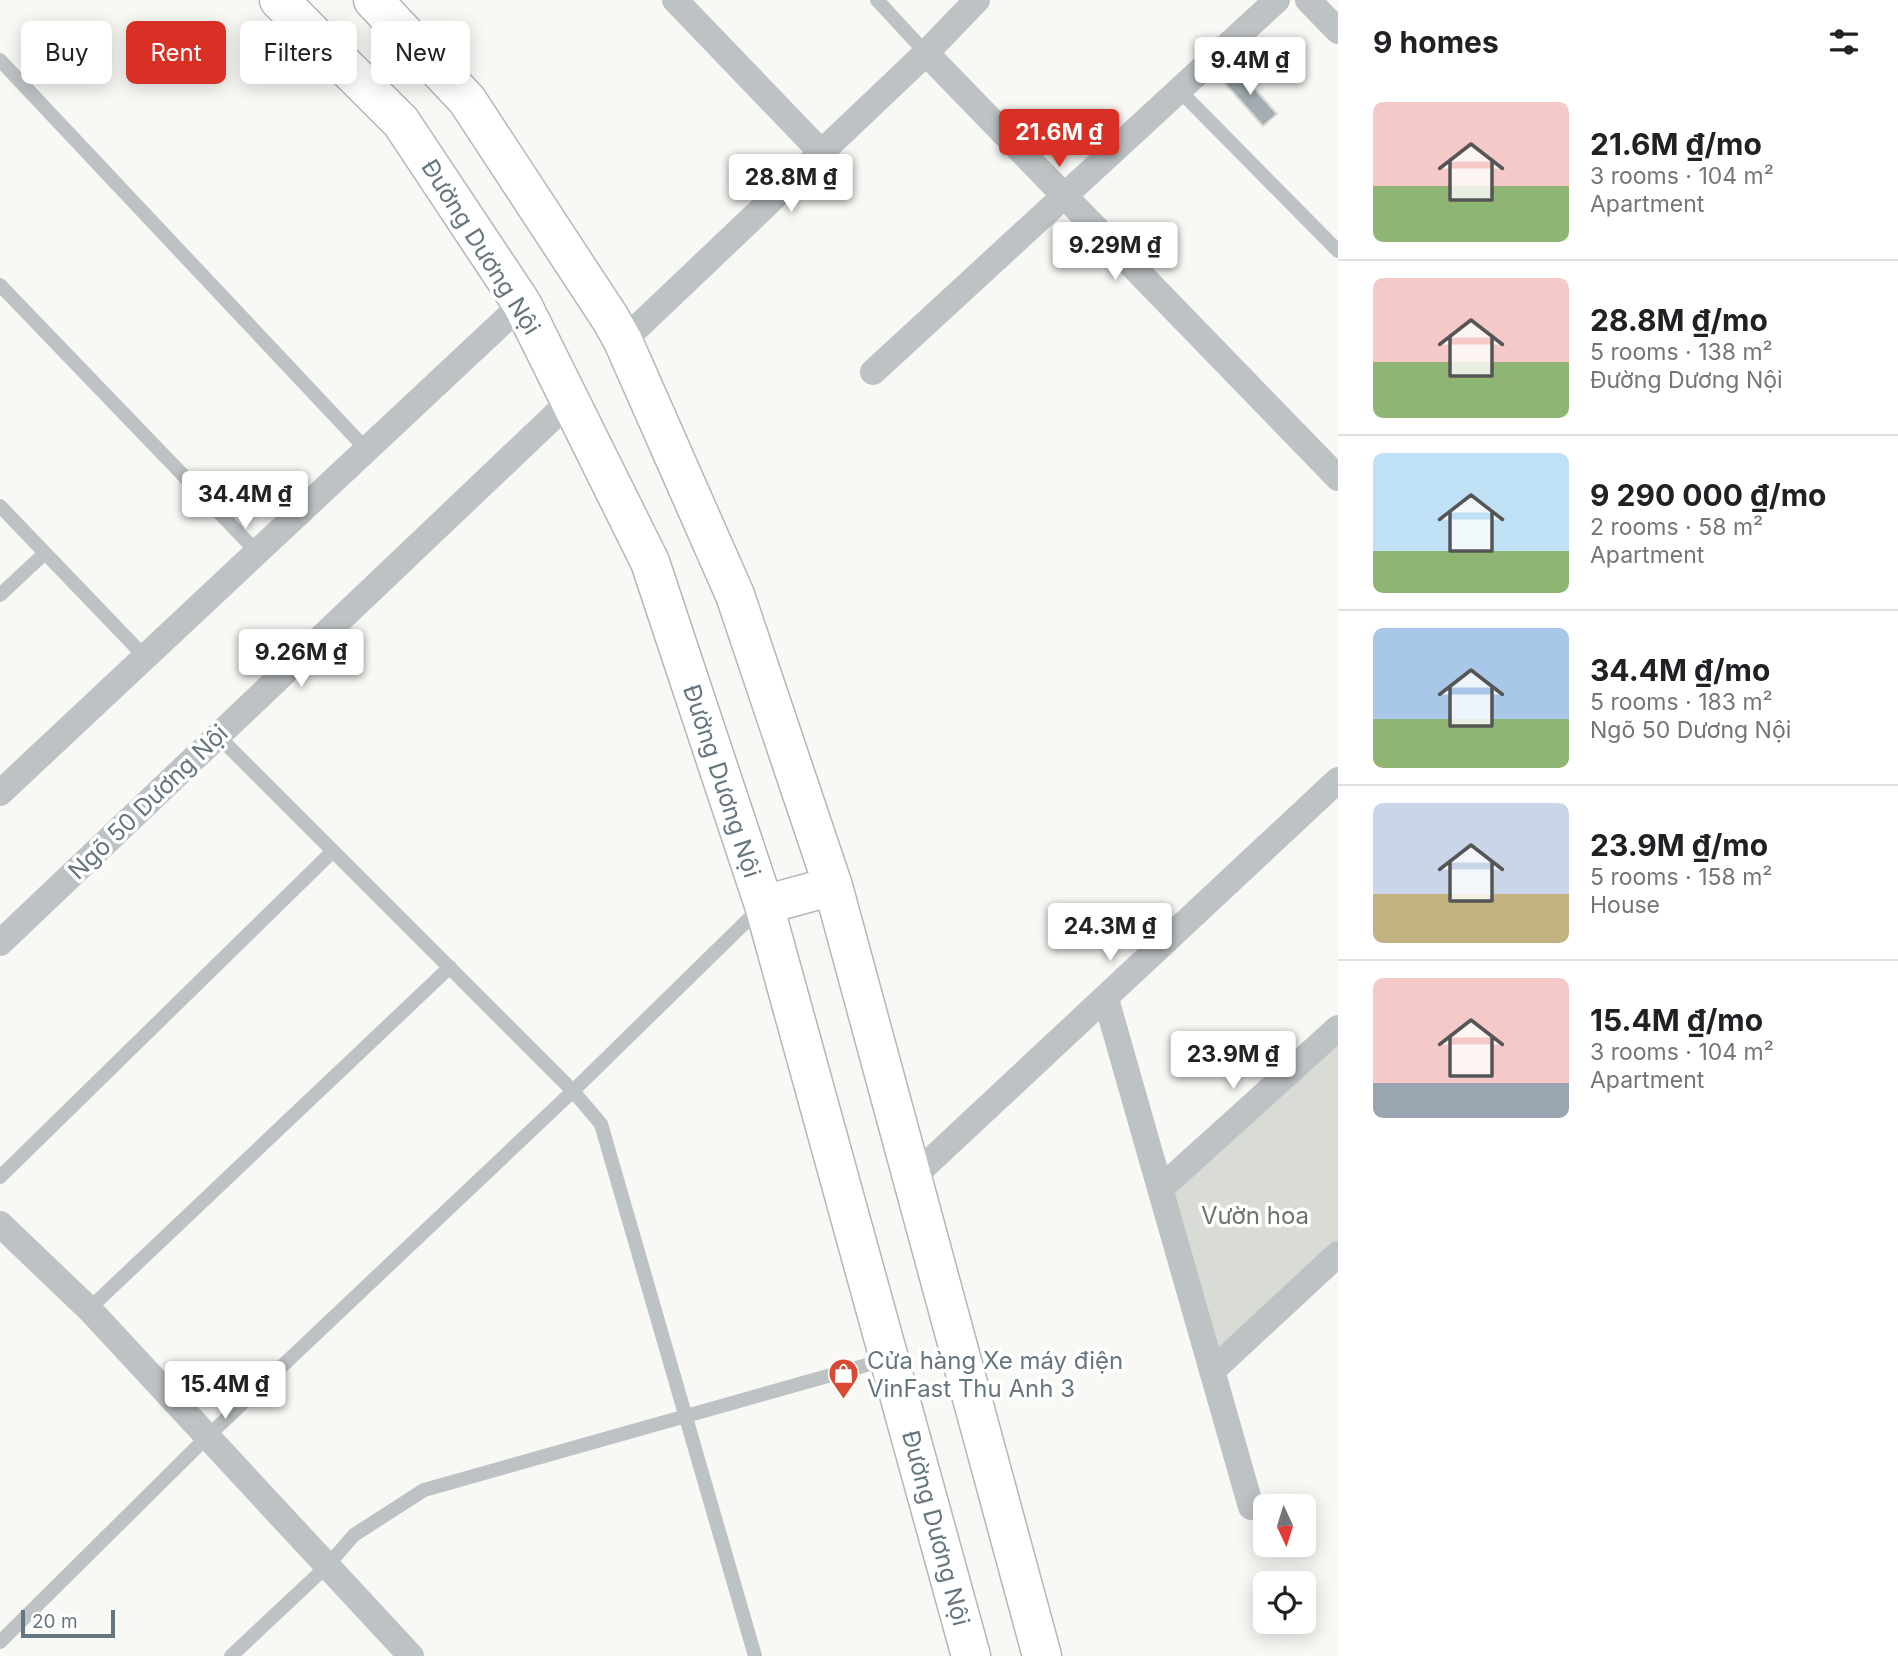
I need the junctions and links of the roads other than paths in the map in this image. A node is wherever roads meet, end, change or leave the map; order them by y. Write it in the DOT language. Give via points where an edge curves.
graph roads {
  1 [pos="279,0"];
  2 [pos="373,0"];
  3 [pos="675,0"];
  4 [pos="877,0"];
  5 [pos="977,0"];
  6 [pos="1277,0"];
  7 [pos="1308,0"];
  8 [pos="1338,31"];
  9 [pos="926,53"];
  10 [pos="0,60"];
  11 [pos="1179,90"];
  12 [pos="822,153"];
  13 [pos="1065,195"];
  14 [pos="1338,251"];
  15 [pos="0,285"];
  16 [pos="522,304"];
  17 [pos="623,341"];
  18 [pos="873,372"];
  19 [pos="570,401"];
  20 [pos="366,449"];
  21 [pos="1338,478"];
  22 [pos="0,506"];
  23 [pos="257,552"];
  24 [pos="45,553"];
  25 [pos="0,595"];
  26 [pos="145,657"];
  27 [pos="218,736"];
  28 [pos="1338,780"];
  29 [pos="0,793"];
  30 [pos="333,851"];
  31 [pos="833,886"];
  32 [pos="764,905"];
  33 [pos="0,943"];
  34 [pos="450,967"];
  35 [pos="1106,999"];
  36 [pos="1338,1028"];
  37 [pos="573,1091"];
  38 [pos="0,1177"];
  39 [pos="912,1178"];
  40 [pos="1160,1189"];
  41 [pos="0,1224"];
  42 [pos="1338,1254"];
  43 [pos="89,1309"];
  44 [pos="890,1359"];
  45 [pos="1212,1371"];
  46 [pos="685,1417"];
  47 [pos="207,1437"];
  48 [pos="1251,1507"];
  49 [pos="327,1566"];
  50 [pos="0,1642"];
  51 [pos="231,1656"];
  52 [pos="411,1656"];
  53 [pos="755,1656"];
  54 [pos="971,1656"];
  55 [pos="1042,1656"];
  1 -- 16 [label="main road, Đường Dương Nội" via="401,122"];
  2 -- 17 [label="main road" via="467,100"];
  3 -- 12 [label="street"];
  4 -- 9 [label="lane"];
  5 -- 9 [label="street"];
  6 -- 11 [label="street"];
  7 -- 8 [label="street"];
  9 -- 12 [label="street"];
  9 -- 13 [label="street"];
  10 -- 20 [label="lane"];
  11 -- 13 [label="street"];
  11 -- 14 [label="lane"];
  12 -- 17 [label="street"];
  13 -- 18 [label="street"];
  13 -- 21 [label="street"];
  15 -- 23 [label="lane"];
  16 -- 19 [label="main road, Đường Dương Nội"];
  16 -- 20 [label="street"];
  17 -- 31 [label="main road" via="735,595"];
  19 -- 27 [label="street, Ngõ 50 Dương Nội"];
  19 -- 32 [label="main road, Đường Dương Nội" via="650,562"];
  20 -- 23 [label="street"];
  22 -- 24 [label="lane"];
  23 -- 26 [label="street"];
  24 -- 25 [label="lane"];
  24 -- 26 [label="lane"];
  26 -- 29 [label="street"];
  27 -- 30 [label="lane"];
  27 -- 33 [label="street, Ngõ 50 Dương Nội"];
  28 -- 35 [label="street"];
  30 -- 34 [label="lane"];
  30 -- 38 [label="lane"];
  31 -- 32 [label="main road"];
  31 -- 39 [label="main road"];
  32 -- 37 [label="lane"];
  32 -- 44 [label="main road, Đường Dương Nội"];
  34 -- 37 [label="lane"];
  34 -- 43 [label="lane"];
  35 -- 39 [label="street"];
  35 -- 40 [label="street"];
  36 -- 40 [label="street"];
  37 -- 46 [label="lane" via="601,1124"];
  37 -- 47 [label="lane"];
  39 -- 55 [label="main road"];
  40 -- 45 [label="street"];
  41 -- 43 [label="street"];
  42 -- 45 [label="street"];
  43 -- 47 [label="street"];
  44 -- 46 [label="lane"];
  44 -- 54 [label="main road, Đường Dương Nội"];
  45 -- 48 [label="street"];
  46 -- 49 [label="lane" via="424,1490 354,1535"];
  46 -- 53 [label="lane"];
  47 -- 49 [label="street"];
  47 -- 50 [label="lane"];
  49 -- 51 [label="lane"];
  49 -- 52 [label="street"];
}
